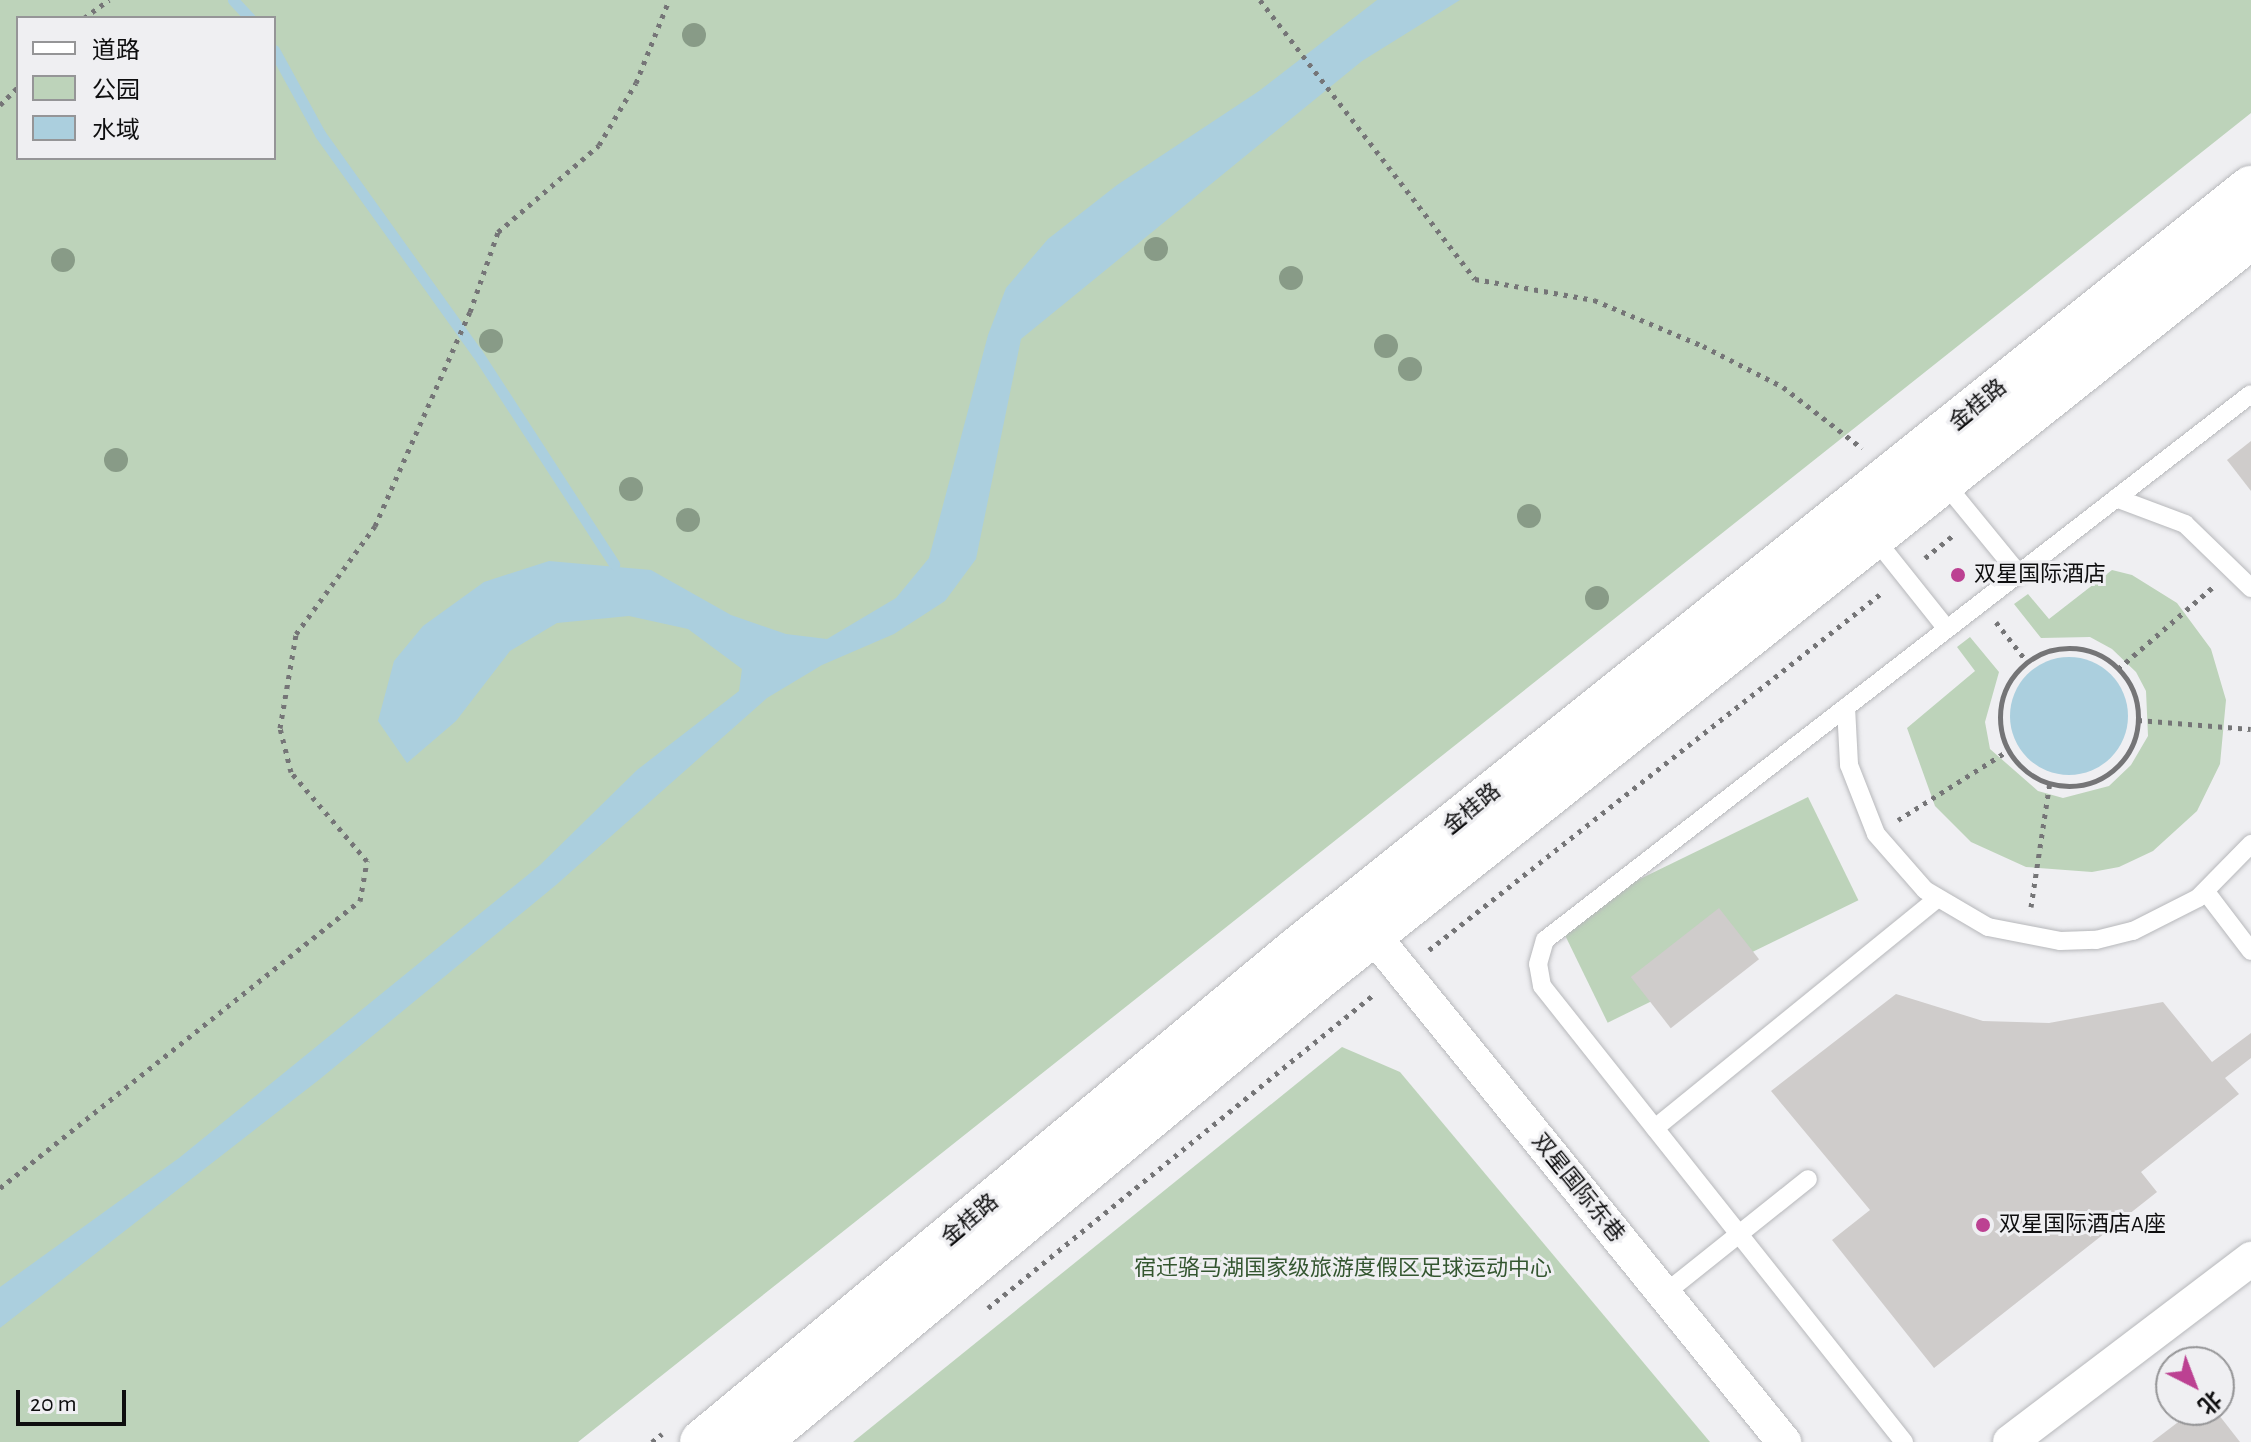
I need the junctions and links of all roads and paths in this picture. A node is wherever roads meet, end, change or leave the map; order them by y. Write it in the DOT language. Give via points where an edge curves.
graph roads {
  1 [pos="109,0"];
  2 [pos="669,0"];
  3 [pos="1260,0"];
  4 [pos="87,16"];
  5 [pos="16,89"];
  6 [pos="0,105"];
  7 [pos="2251,188"];
  8 [pos="2251,237"];
  9 [pos="2251,394"];
  10 [pos="1919,469"];
  11 [pos="2116,498"];
  12 [pos="1862,523"];
  13 [pos="2235,568"];
  14 [pos="2019,574"];
  15 [pos="2251,588"];
  16 [pos="1981,603"];
  17 [pos="1947,629"];
  18 [pos="2028,663"];
  19 [pos="2118,669"];
  20 [pos="1846,707"];
  21 [pos="2138,720"];
  22 [pos="2251,729"];
  23 [pos="2009,750"];
  24 [pos="2050,782"];
  25 [pos="1876,834"];
  26 [pos="2251,844"];
  27 [pos="2206,892"];
  28 [pos="1937,899"];
  29 [pos="1373,935"];
  30 [pos="2026,938"];
  31 [pos="2251,951"];
  32 [pos="1655,1128"];
  33 [pos="1808,1179"];
  34 [pos="0,1188"];
  35 [pos="1739,1234"];
  36 [pos="2251,1259"];
  37 [pos="1664,1294"];
  38 [pos="702,1442"];
  39 [pos="758,1442"];
  40 [pos="1784,1442"];
  41 [pos="1904,1442"];
  42 [pos="2010,1442"];
  1 -- 4 [label="path"];
  2 -- 34 [label="path" via="636,83 599,145 498,232 470,312 375,526 296,634 280,728 291,772 367,861 360,901"];
  3 -- 10 [label="path" via="1475,279 1594,300 1703,346"];
  5 -- 6 [label="path"];
  7 -- 10 [label="street, 金桂路"];
  8 -- 10 [label="street, 金桂路"];
  9 -- 11 [label="lane"];
  10 -- 12 [label="street, 金桂路"];
  10 -- 14 [label="lane"];
  11 -- 13 [label="lane" via="2185,524"];
  11 -- 14 [label="lane"];
  12 -- 17 [label="lane"];
  12 -- 29 [label="street, 金桂路"];
  12 -- 38 [label="street, 金桂路" via="1296,950"];
  13 -- 15 [label="lane"];
  13 -- 19 [label="path"];
  14 -- 16 [label="lane"];
  16 -- 17 [label="lane"];
  16 -- 18 [label="path"];
  17 -- 20 [label="lane"];
  18 -- 19 [label="path" via="2060,648 2084,649"];
  18 -- 23 [label="path" via="2007,686 2000,709"];
  19 -- 21 [label="path" via="2135,696"];
  20 -- 25 [label="lane" via="1849,765"];
  20 -- 32 [label="lane" via="1545,940 1538,964 1542,986"];
  21 -- 22 [label="path"];
  21 -- 24 [label="path" via="2123,760 2105,776 2083,785"];
  23 -- 24 [label="path" via="2028,773"];
  23 -- 25 [label="path"];
  24 -- 30 [label="path"];
  25 -- 28 [label="lane"];
  26 -- 27 [label="lane"];
  27 -- 30 [label="lane" via="2168,916 2096,940"];
  27 -- 31 [label="lane"];
  28 -- 30 [label="lane" via="1988,927"];
  28 -- 32 [label="lane"];
  29 -- 37 [label="street, 双星国际东巷"];
  29 -- 39 [label="street, 金桂路"];
  32 -- 35 [label="lane"];
  33 -- 35 [label="lane"];
  35 -- 37 [label="lane"];
  35 -- 41 [label="lane"];
  36 -- 42 [label="street"];
  37 -- 40 [label="street, 双星国际东巷"];
}
